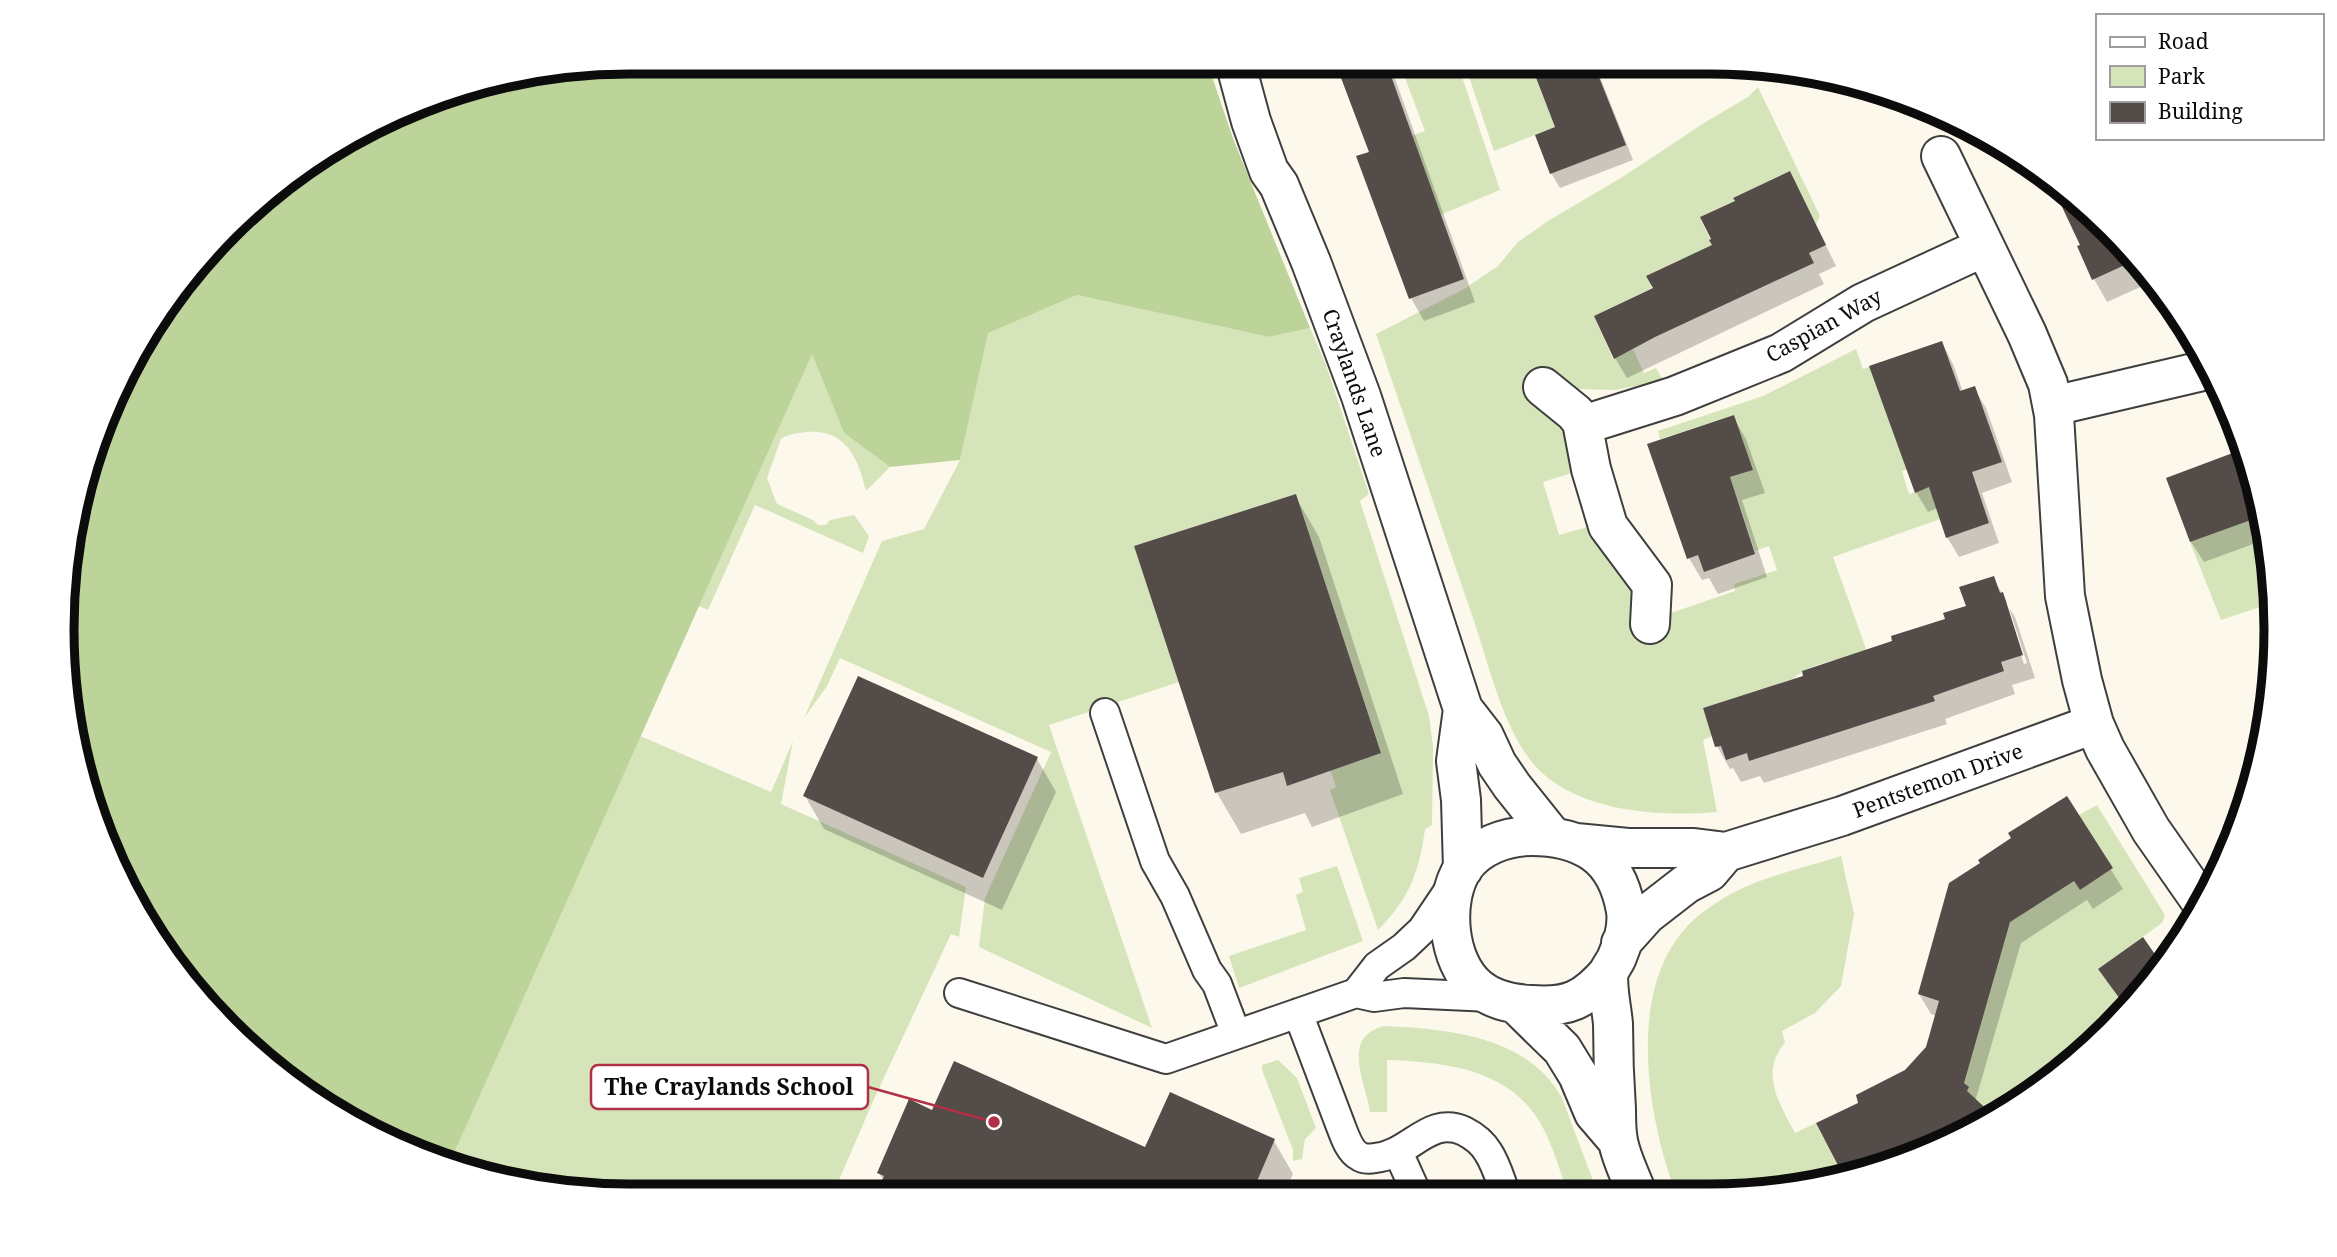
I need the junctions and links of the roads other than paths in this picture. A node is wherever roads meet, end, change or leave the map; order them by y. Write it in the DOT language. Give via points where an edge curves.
graph roads {
  1 [pos="1238,74"];
  2 [pos="1941,156"];
  3 [pos="1984,247"];
  4 [pos="2200,372"];
  5 [pos="1543,387"];
  6 [pos="2053,406"];
  7 [pos="1583,425"];
  8 [pos="1650,624"];
  9 [pos="1463,709"];
  10 [pos="1105,713"];
  11 [pos="2094,724"];
  12 [pos="1563,840"];
  13 [pos="1726,852"];
  14 [pos="1463,869"];
  15 [pos="2196,894"];
  16 [pos="1615,958"];
  17 [pos="959,993"];
  18 [pos="1356,993"];
  19 [pos="1504,1001"];
  20 [pos="1298,1013"];
  21 [pos="1236,1034"];
  22 [pos="1618,1141"];
  23 [pos="1398,1152"];
  24 [pos="1412,1184"];
  25 [pos="1502,1184"];
  26 [pos="1633,1184"];
  1 -- 9 [label="street, Craylands Lane" via="1269,171 1311,262 1361,396"];
  2 -- 3 [label="street"];
  3 -- 6 [label="street" via="2027,334"];
  3 -- 7 [label="street, Caspian Way" via="1863,303 1782,353"];
  4 -- 6 [label="street"];
  5 -- 7 [label="street"];
  6 -- 11 [label="street" via="2065,596"];
  7 -- 8 [label="street" via="1608,526 1652,585"];
  9 -- 12 [label="street, Craylands Lane" via="1512,786"];
  9 -- 14 [label="street, Craylands Lane" via="1456,761"];
  10 -- 21 [label="lane" via="1155,861 1217,984"];
  11 -- 13 [label="street, Pentstemon Drive" via="1842,816"];
  11 -- 15 [label="street" via="2151,830"];
  12 -- 13 [label="street, Pentstemon Drive"];
  12 -- 14 [label="street" via="1519,836 1500,840"];
  12 -- 16 [label="street, Craylands Lane" via="1603,860 1617,881 1626,914"];
  13 -- 16 [label="street" via="1709,872 1646,915"];
  14 -- 18 [label="lane" via="1422,930 1377,966"];
  14 -- 19 [label="street, Craylands Lane" via="1452,902 1455,951 1465,974 1478,988"];
  16 -- 19 [label="street" via="1594,989 1570,1003 1548,1006"];
  16 -- 22 [label="street, Craylands Lane"];
  17 -- 21 [label="lane" via="1166,1059"];
  18 -- 19 [label="lane" via="1374,997 1437,993"];
  18 -- 20 [label="lane"];
  19 -- 22 [label="street, Craylands Lane" via="1562,1049 1594,1113"];
  20 -- 21 [label="lane"];
  20 -- 23 [label="lane" via="1351,1147 1367,1158"];
  22 -- 26 [label="street, Craylands Lane"];
  23 -- 24 [label="lane"];
  23 -- 25 [label="lane" via="1430,1130 1456,1128 1483,1144"];
}
